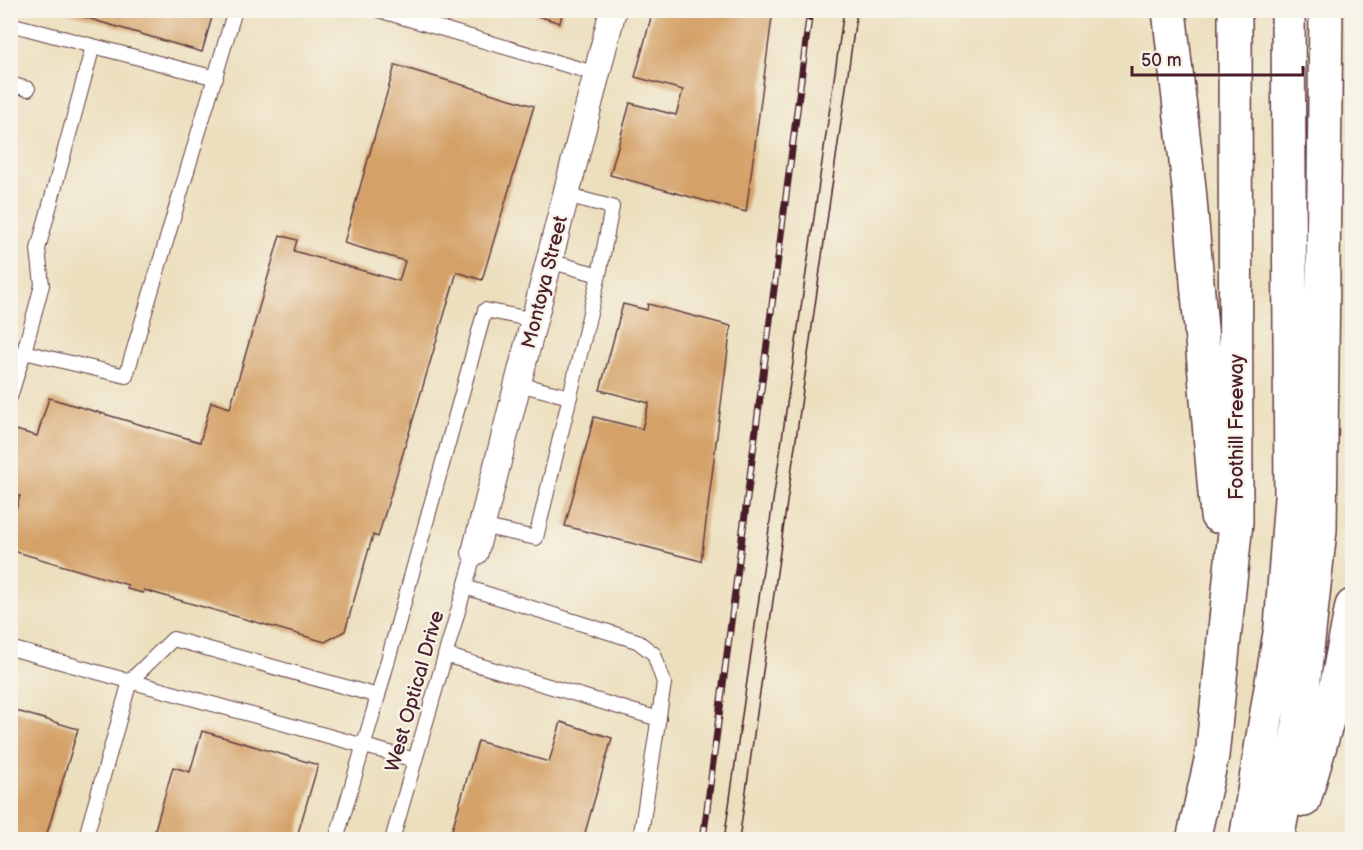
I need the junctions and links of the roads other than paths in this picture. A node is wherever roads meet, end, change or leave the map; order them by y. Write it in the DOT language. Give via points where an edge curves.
graph roads {
  1 [pos="236,10"];
  2 [pos="378,10"];
  3 [pos="613,10"];
  4 [pos="1169,10"];
  5 [pos="1235,10"];
  6 [pos="1270,10"];
  7 [pos="1288,10"];
  8 [pos="1326,10"];
  9 [pos="10,24"];
  10 [pos="93,46"];
  11 [pos="597,74"];
  12 [pos="216,78"];
  13 [pos="10,84"];
  14 [pos="28,88"];
  15 [pos="566,195"];
  16 [pos="549,261"];
  17 [pos="599,275"];
  18 [pos="534,320"];
  19 [pos="24,352"];
  20 [pos="518,384"];
  21 [pos="10,397"];
  22 [pos="570,397"];
  23 [pos="481,526"];
  24 [pos="475,552"];
  25 [pos="465,587"];
  26 [pos="1353,606"];
  27 [pos="1226,627"];
  28 [pos="10,648"];
  29 [pos="445,655"];
  30 [pos="130,681"];
  31 [pos="378,696"];
  32 [pos="659,719"];
  33 [pos="363,746"];
  34 [pos="415,760"];
  35 [pos="84,840"];
  36 [pos="336,840"];
  37 [pos="392,840"];
  38 [pos="640,840"];
  39 [pos="1193,840"];
  40 [pos="1227,840"];
  41 [pos="1246,840"];
  42 [pos="1277,840"];
  43 [pos="1292,840"];
  1 -- 12 [label="lane"];
  2 -- 11 [label="lane"];
  3 -- 11 [label="street, Montoya Street"];
  4 -- 27 [label="highway" via="1189,188"];
  5 -- 27 [label="highway, Foothill Freeway" via="1236,522"];
  6 -- 40 [label="highway" via="1270,529 1251,711"];
  7 -- 41 [label="highway" via="1291,498 1281,627"];
  8 -- 42 [label="highway" via="1320,530 1299,724"];
  9 -- 10 [label="lane"];
  10 -- 12 [label="lane"];
  10 -- 19 [label="lane" via="38,249 42,285"];
  11 -- 15 [label="street, Montoya Street"];
  12 -- 19 [label="lane" via="126,376"];
  13 -- 14 [label="lane"];
  15 -- 16 [label="street, Montoya Street"];
  15 -- 17 [label="lane" via="612,207"];
  16 -- 17 [label="lane"];
  16 -- 18 [label="street, Montoya Street"];
  17 -- 22 [label="lane"];
  18 -- 20 [label="street, Montoya Street"];
  18 -- 31 [label="lane" via="485,310"];
  19 -- 21 [label="lane"];
  20 -- 22 [label="lane"];
  20 -- 23 [label="street, Montoya Street"];
  22 -- 23 [label="lane" via="536,538"];
  23 -- 24 [label="street, Montoya Street"];
  24 -- 25 [label="lane, West Optical Drive"];
  25 -- 29 [label="lane, West Optical Drive"];
  25 -- 32 [label="lane" via="637,641 654,654 664,683"];
  26 -- 43 [label="highway" via="1335,694"];
  27 -- 39 [label="highway, Foothill Freeway" via="1212,756"];
  28 -- 30 [label="lane"];
  29 -- 32 [label="lane"];
  29 -- 34 [label="lane, West Optical Drive"];
  30 -- 31 [label="lane" via="173,639"];
  30 -- 33 [label="lane"];
  30 -- 35 [label="lane"];
  31 -- 33 [label="lane"];
  32 -- 38 [label="lane"];
  33 -- 34 [label="lane"];
  33 -- 36 [label="lane"];
  34 -- 37 [label="lane, West Optical Drive"];
}
